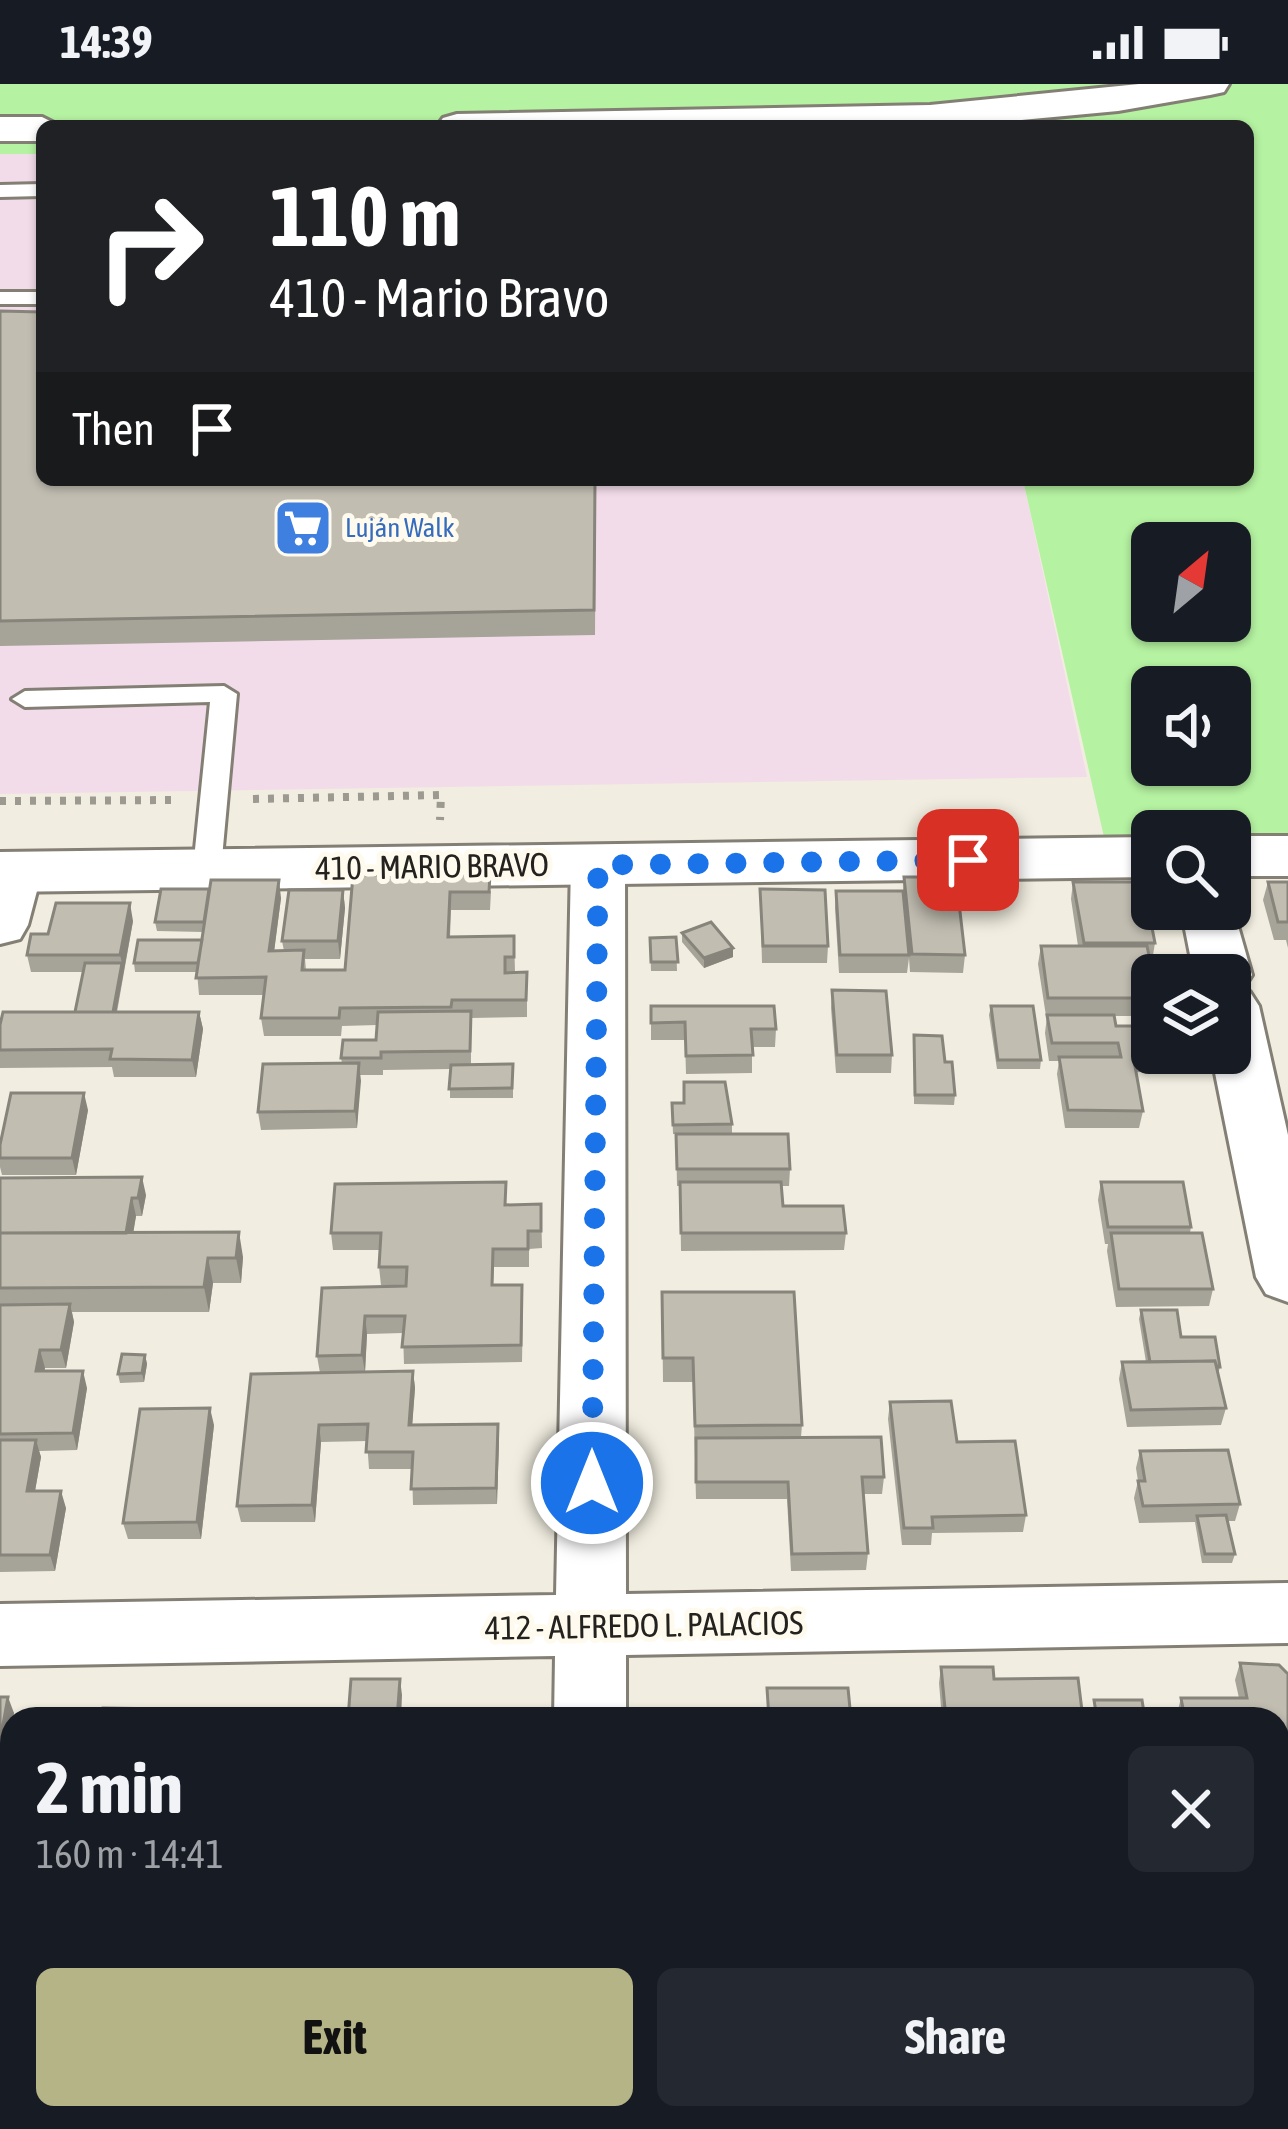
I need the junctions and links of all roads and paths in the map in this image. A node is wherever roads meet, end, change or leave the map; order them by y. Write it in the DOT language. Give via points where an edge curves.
graph roads {
  1 [pos="1210,84"];
  2 [pos="801,120"];
  3 [pos="0,129"];
  4 [pos="36,129"];
  5 [pos="36,190"];
  6 [pos="0,191"];
  7 [pos="0,298"];
  8 [pos="36,298"];
  9 [pos="25,699"];
  10 [pos="1251,856"];
  11 [pos="1288,856"];
  12 [pos="1131,857"];
  13 [pos="598,865"];
  14 [pos="207,869"];
  15 [pos="4,890"];
  16 [pos="1245,1074"];
  17 [pos="1288,1277"];
  18 [pos="1288,1613"];
  19 [pos="591,1626"];
  20 [pos="0,1635"];
  21 [pos="590,1707"];
  1 -- 2 [label="street" via="1104,105"];
  3 -- 4 [label="street"];
  5 -- 6 [label="lane"];
  7 -- 8 [label="lane"];
  9 -- 14 [label="lane" via="224,694"];
  10 -- 11 [label="street"];
  12 -- 13 [label="street, 410 - MARIO BRAVO"];
  13 -- 14 [label="street, 410 - MARIO BRAVO"];
  13 -- 19 [label="street"];
  14 -- 15 [label="street, 410 - MARIO BRAVO"];
  16 -- 17 [label="street"];
  18 -- 19 [label="street, 412 - ALFREDO L. PALACIOS"];
  19 -- 20 [label="street, 412 - ALFREDO L. PALACIOS"];
  19 -- 21 [label="street"];
}
